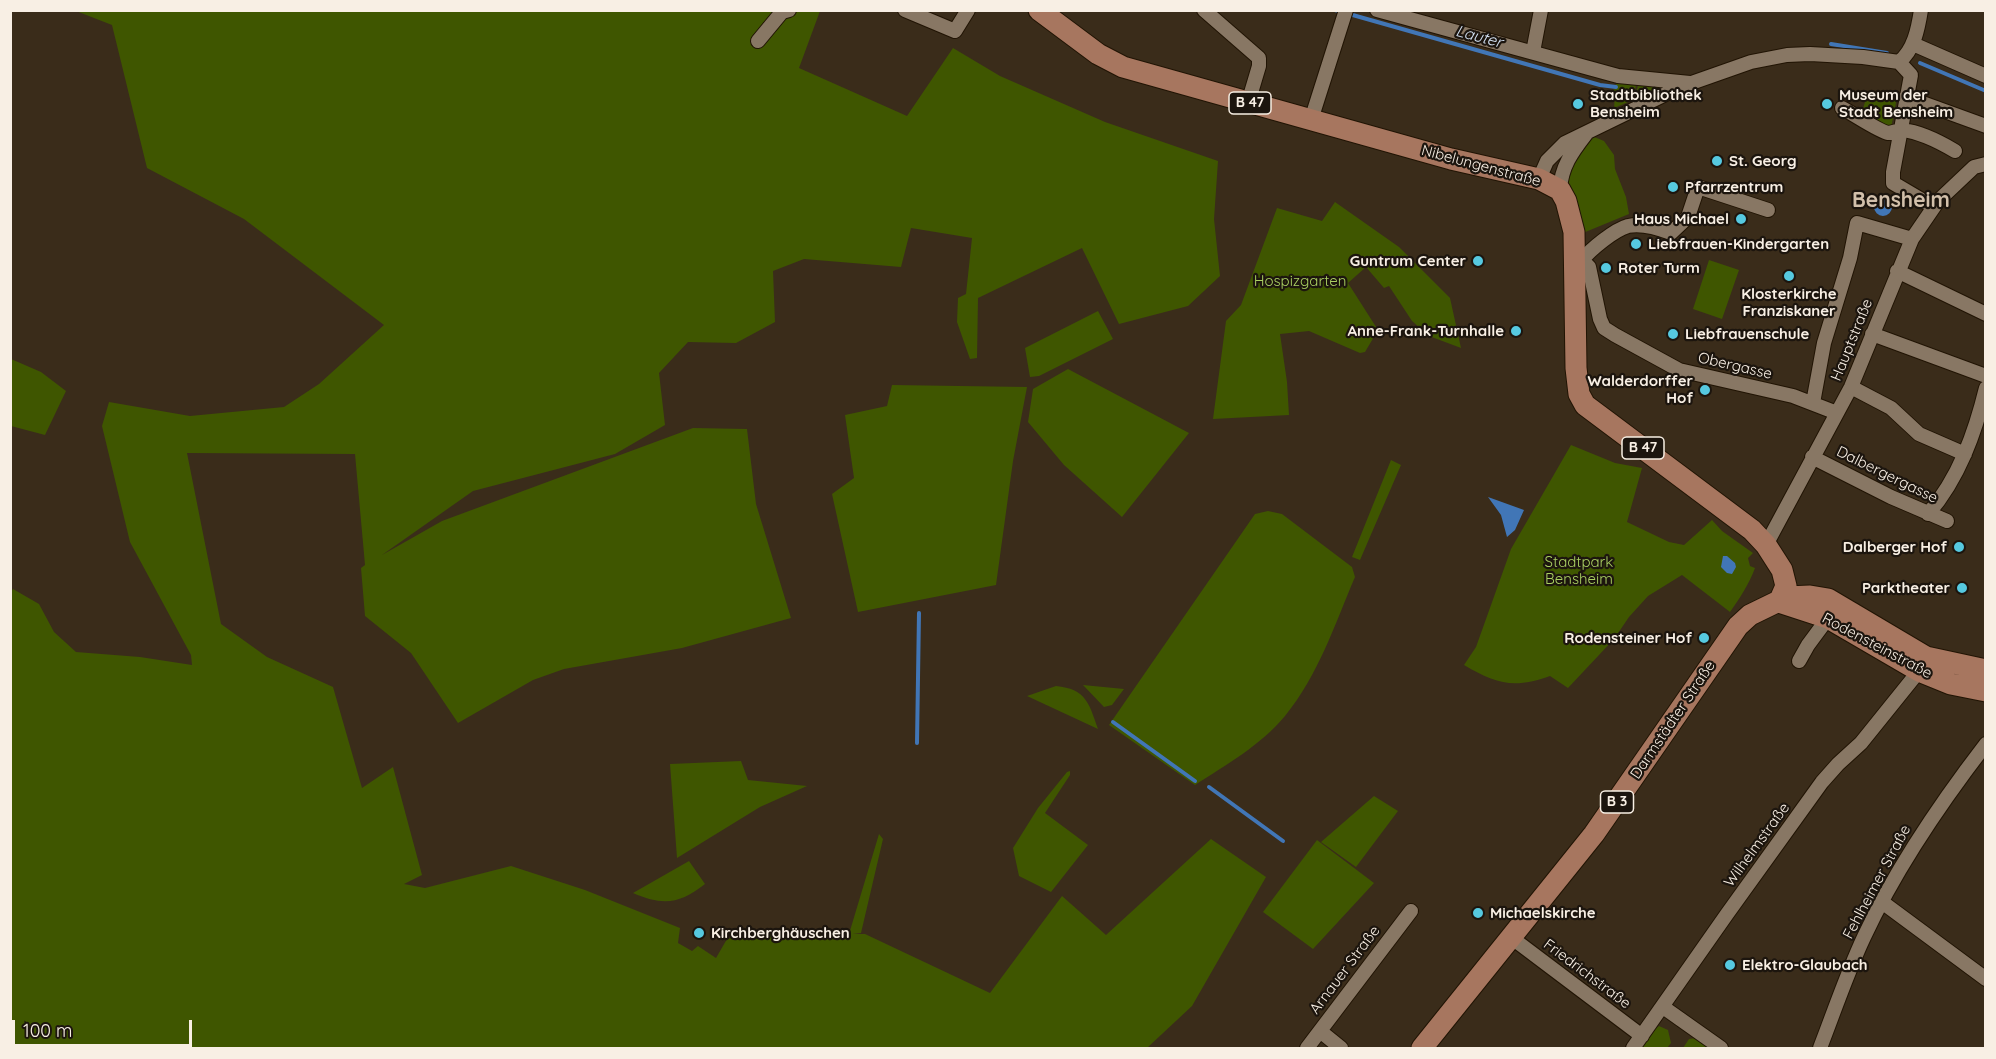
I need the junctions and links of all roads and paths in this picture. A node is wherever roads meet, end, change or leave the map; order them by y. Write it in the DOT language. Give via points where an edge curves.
graph roads {
  1 [pos="789,10"];
  2 [pos="905,10"];
  3 [pos="968,10"];
  4 [pos="1040,10"];
  5 [pos="1204,10"];
  6 [pos="1377,10"];
  7 [pos="1541,10"];
  8 [pos="1921,10"];
  9 [pos="1345,15"];
  10 [pos="758,41"];
  11 [pos="1913,44"];
  12 [pos="1533,52"];
  13 [pos="1899,62"];
  14 [pos="1986,76"];
  15 [pos="1690,83"];
  16 [pos="1906,97"];
  17 [pos="1248,103"];
  18 [pos="1842,108"];
  19 [pos="1311,120"];
  20 [pos="1986,126"];
  21 [pos="1901,130"];
  22 [pos="1587,132"];
  23 [pos="1954,151"];
  24 [pos="1986,164"];
  25 [pos="1539,179"];
  26 [pos="1560,190"];
  27 [pos="1932,206"];
  28 [pos="1768,210"];
  29 [pos="1912,239"];
  30 [pos="1579,260"];
  31 [pos="1898,271"];
  32 [pos="1985,310"];
  33 [pos="1872,334"];
  34 [pos="1986,376"];
  35 [pos="1851,387"];
  36 [pos="1986,388"];
  37 [pos="1813,403"];
  38 [pos="1837,413"];
  39 [pos="1965,454"];
  40 [pos="1812,457"];
  41 [pos="1928,513"];
  42 [pos="1947,521"];
  43 [pos="1770,551"];
  44 [pos="1779,602"];
  45 [pos="1828,609"];
  46 [pos="1799,661"];
  47 [pos="1986,670"];
  48 [pos="1919,671"];
  49 [pos="1986,691"];
  50 [pos="1986,744"];
  51 [pos="1882,902"];
  52 [pos="1411,911"];
  53 [pos="1512,938"];
  54 [pos="1986,979"];
  55 [pos="1663,1007"];
  56 [pos="1320,1031"];
  57 [pos="1642,1036"];
  58 [pos="1307,1048"];
  59 [pos="1341,1048"];
  60 [pos="1422,1048"];
  61 [pos="1633,1048"];
  62 [pos="1720,1048"];
  63 [pos="1820,1048"];
  1 -- 10 [label="street" via="782,12"];
  2 -- 3 [label="street" via="955,31"];
  4 -- 17 [label="main road, Nibelungenstraße / B 47" via="1098,54 1123,67"];
  5 -- 17 [label="street" via="1259,58"];
  6 -- 12 [label="street"];
  7 -- 12 [label="street"];
  8 -- 11 [label="street"];
  9 -- 19 [label="street"];
  11 -- 13 [label="street"];
  11 -- 14 [label="street"];
  12 -- 15 [label="street" via="1618,76"];
  13 -- 15 [label="street" via="1827,54 1787,55 1751,62"];
  13 -- 16 [label="street" via="1911,75"];
  15 -- 22 [label="street"];
  16 -- 20 [label="street"];
  16 -- 21 [label="street"];
  17 -- 19 [label="main road, Nibelungenstraße / B 47"];
  18 -- 21 [label="street" via="1888,133"];
  19 -- 25 [label="main road, Nibelungenstraße / B 47"];
  21 -- 23 [label="street"];
  21 -- 27 [label="street" via="1893,183"];
  22 -- 25 [label="street" via="1565,142 1547,161"];
  22 -- 26 [label="street" via="1568,158"];
  24 -- 27 [label="street, Hauptstraße" via="1974,167"];
  25 -- 26 [label="main road, Nibelungenstraße / B 47"];
  26 -- 30 [label="main road, Nibelungenstraße / B 47"];
  27 -- 29 [label="street, Hauptstraße"];
  28 -- 30 [label="street" via="1698,187 1688,217 1671,233 1652,226 1628,226"];
  29 -- 31 [label="street, Hauptstraße"];
  29 -- 37 [label="street" via="1857,223 1824,343"];
  30 -- 37 [label="street, Obergasse" via="1589,267 1604,328 1679,369"];
  30 -- 43 [label="main road, Nibelungenstraße / B 47" via="1576,368 1578,394 1585,405 1752,530"];
  31 -- 32 [label="street"];
  31 -- 33 [label="street, Hauptstraße"];
  33 -- 34 [label="street"];
  33 -- 35 [label="street, Hauptstraße"];
  35 -- 38 [label="street, Hauptstraße"];
  35 -- 39 [label="street" via="1891,408 1919,434"];
  36 -- 39 [label="street"];
  37 -- 38 [label="street, Obergasse"];
  38 -- 40 [label="street, Hauptstraße"];
  39 -- 41 [label="street" via="1941,499"];
  40 -- 41 [label="street, Dalbergergasse"];
  40 -- 43 [label="street, Hauptstraße"];
  41 -- 42 [label="street, Dalbergergasse"];
  43 -- 44 [label="main road"];
  43 -- 45 [label="main road, B 47"];
  44 -- 45 [label="main road, Rodensteinstraße / B 3" via="1803,595"];
  44 -- 53 [label="main road, Darmstädter Straße / B 3" via="1750,615 1738,626 1594,834"];
  45 -- 46 [label="street"];
  45 -- 47 [label="main road, Rodensteinstraße / B 3" via="1926,657"];
  45 -- 48 [label="main road, Rodensteinstraße / B 3"];
  48 -- 49 [label="main road, Rodensteinstraße / B 3" via="1951,684"];
  48 -- 55 [label="street, Wilhelmstraße" via="1862,743 1822,782"];
  50 -- 51 [label="street, Fehlheimer Straße" via="1916,842"];
  51 -- 54 [label="street"];
  51 -- 63 [label="street, Fehlheimer Straße" via="1863,938"];
  52 -- 56 [label="street, Arnauer Straße"];
  53 -- 57 [label="street, Friedrichstraße"];
  53 -- 60 [label="main road, Darmstädter Straße / B 3"];
  55 -- 57 [label="street, Wilhelmstraße"];
  55 -- 62 [label="street"];
  56 -- 58 [label="street, Arnauer Straße"];
  56 -- 59 [label="street"];
  57 -- 61 [label="street, Wilhelmstraße"];
}
